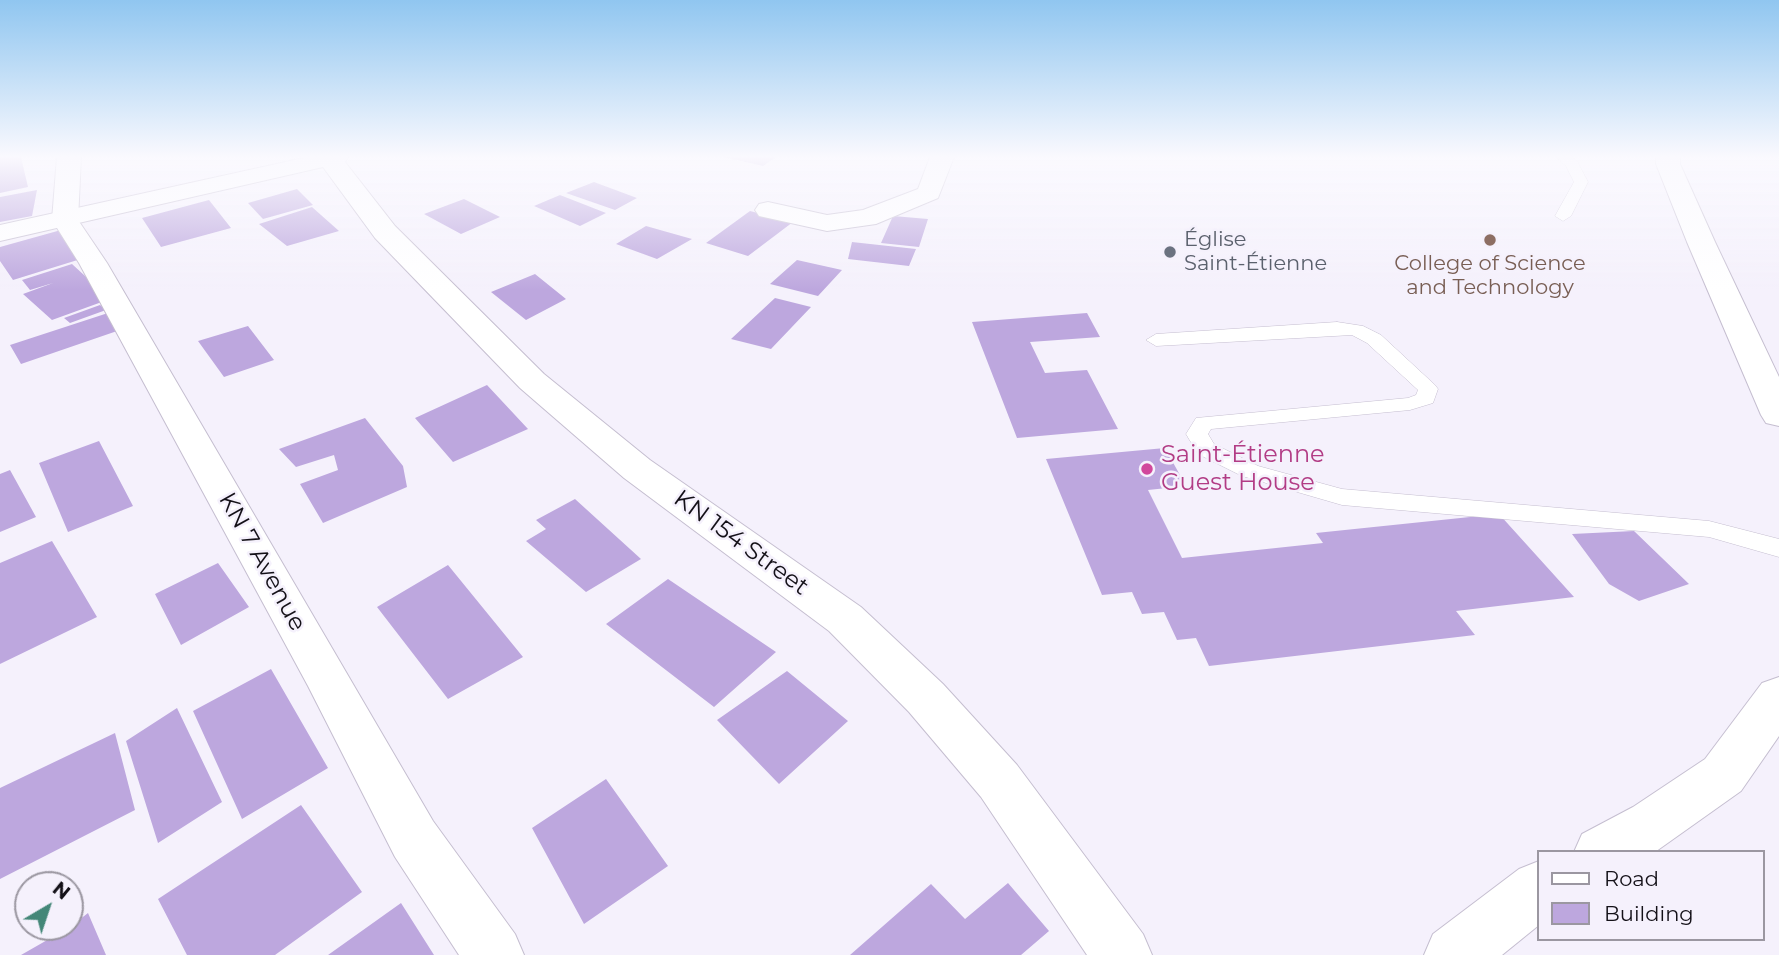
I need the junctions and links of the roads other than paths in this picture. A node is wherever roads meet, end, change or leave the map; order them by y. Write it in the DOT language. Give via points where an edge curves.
graph roads {
  1 [pos="66,202"];
  2 [pos="143,202"];
  3 [pos="364,202"];
  4 [pos="913,202"];
  5 [pos="1571,202"];
  6 [pos="1684,202"];
  7 [pos="768,210"];
  8 [pos="1563,216"];
  9 [pos="65,220"];
  10 [pos="0,233"];
  11 [pos="1156,340"];
  12 [pos="1779,415"];
  13 [pos="1779,548"];
  14 [pos="1779,697"];
  15 [pos="1606,850"];
  16 [pos="1538,890"];
  17 [pos="495,955"];
  18 [pos="1122,955"];
  19 [pos="1454,955"];
  1 -- 9 [label="street"];
  2 -- 9 [label="street"];
  3 -- 18 [label="street, KN 154 Street" via="386,232 532,381 637,469 845,619 926,698 999,781"];
  4 -- 7 [label="street" via="867,218 827,223"];
  5 -- 8 [label="lane"];
  6 -- 12 [label="street"];
  9 -- 10 [label="street"];
  9 -- 17 [label="street, KN 7 Avenue" via="319,663 414,839"];
  11 -- 13 [label="lane" via="1356,330 1374,339 1428,389 1426,398 1410,404 1204,423 1197,433 1206,449 1250,471 1342,497 1709,529"];
  14 -- 15 [label="street" via="1723,775 1652,825"];
  16 -- 19 [label="street"];
}
